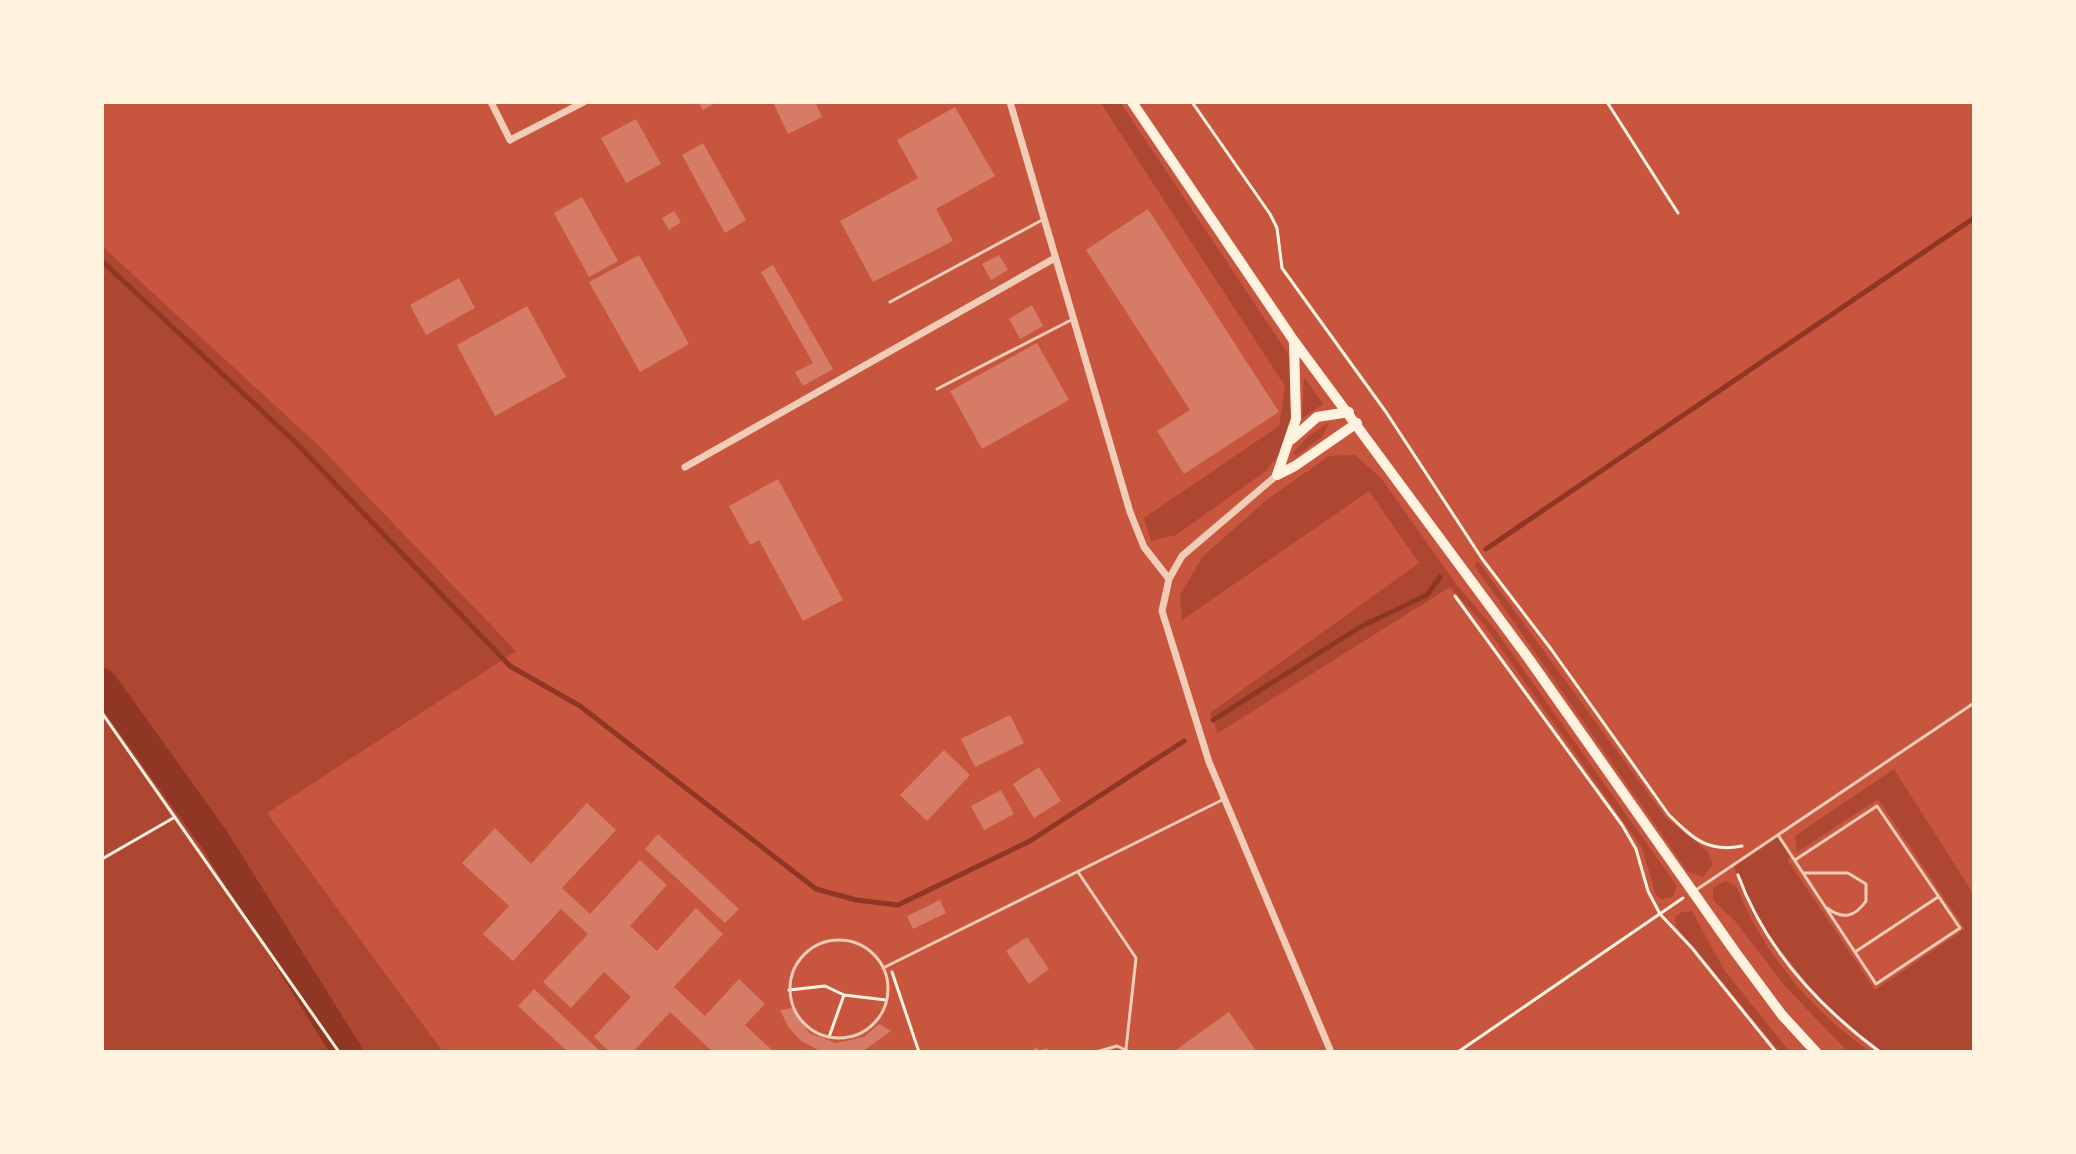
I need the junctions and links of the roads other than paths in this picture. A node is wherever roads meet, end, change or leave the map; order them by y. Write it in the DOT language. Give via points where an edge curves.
graph roads {
  1 [pos="584,102"];
  2 [pos="1010,102"];
  3 [pos="1132,102"];
  4 [pos="492,104"];
  5 [pos="1044,219"];
  6 [pos="1055,258"];
  7 [pos="890,302"];
  8 [pos="1073,319"];
  9 [pos="1294,341"];
  10 [pos="937,389"];
  11 [pos="1349,412"];
  12 [pos="1357,423"];
  13 [pos="1291,439"];
  14 [pos="685,467"];
  15 [pos="1277,475"];
  16 [pos="1169,579"];
  17 [pos="1974,703"];
  18 [pos="1224,799"];
  19 [pos="1778,835"];
  20 [pos="1795,860"];
  21 [pos="1078,872"];
  22 [pos="1803,873"];
  23 [pos="1693,892"];
  24 [pos="1938,897"];
  25 [pos="1824,906"];
  26 [pos="1855,952"];
  27 [pos="883,968"];
  28 [pos="1126,1049"];
  29 [pos="1096,1052"];
  30 [pos="1130,1052"];
  31 [pos="1331,1052"];
  32 [pos="1816,1052"];
  1 -- 4 [label="street" via="510,140"];
  2 -- 5 [label="street"];
  3 -- 9 [label="main road"];
  5 -- 6 [label="street"];
  5 -- 7 [label="lane"];
  6 -- 8 [label="street"];
  6 -- 14 [label="street"];
  8 -- 10 [label="lane"];
  8 -- 16 [label="street" via="1130,512 1144,547"];
  9 -- 11 [label="main road"];
  9 -- 13 [label="main road" via="1297,404"];
  11 -- 12 [label="main road"];
  11 -- 13 [label="main road" via="1317,417"];
  12 -- 15 [label="main road"];
  12 -- 23 [label="main road"];
  13 -- 15 [label="main road"];
  15 -- 16 [label="street" via="1182,556"];
  16 -- 18 [label="street" via="1162,611 1165,629"];
  17 -- 19 [label="lane"];
  18 -- 21 [label="lane"];
  18 -- 31 [label="street"];
  19 -- 20 [label="lane"];
  19 -- 23 [label="lane"];
  20 -- 22 [label="lane"];
  20 -- 24 [label="lane" via="1877,806"];
  21 -- 27 [label="lane"];
  21 -- 28 [label="lane" via="1136,958"];
  22 -- 25 [label="lane"];
  22 -- 25 [label="lane" via="1848,873 1866,884 1866,901 1851,916"];
  23 -- 32 [label="main road" via="1768,997"];
  24 -- 26 [label="lane"];
  24 -- 26 [label="lane" via="1960,928 1876,984"];
  25 -- 26 [label="lane"];
  27 -- 27 [label="lane" via="862,945 832,940 815,946 792,972 792,1003 806,1025 829,1037 859,1034 872,1025 886,1000"];
  28 -- 29 [label="lane" via="1107,1046"];
  28 -- 30 [label="lane"];
}
